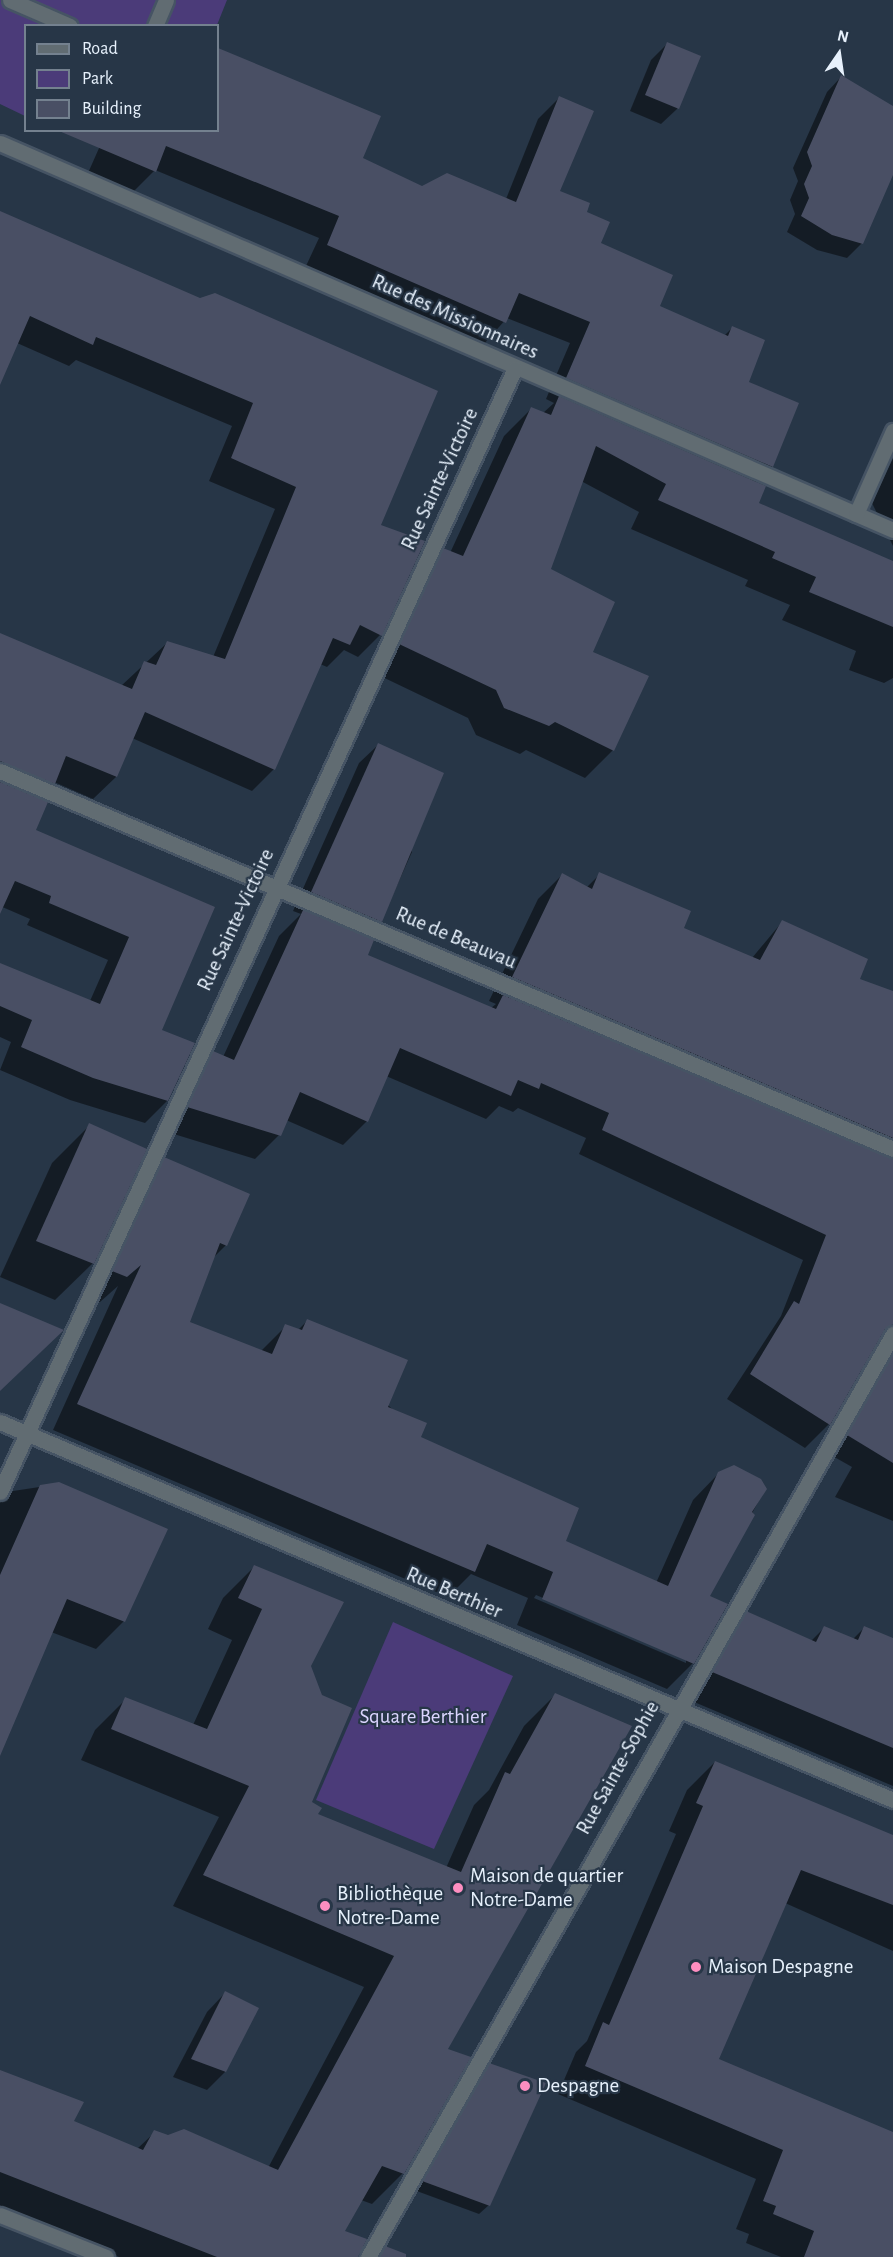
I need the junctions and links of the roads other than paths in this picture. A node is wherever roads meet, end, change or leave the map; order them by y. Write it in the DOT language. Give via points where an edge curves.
graph roads {
  1 [pos="10,0"];
  2 [pos="166,0"];
  3 [pos="65,24"];
  4 [pos="155,24"];
  5 [pos="0,143"];
  6 [pos="515,368"];
  7 [pos="893,431"];
  8 [pos="856,514"];
  9 [pos="893,530"];
  10 [pos="0,771"];
  11 [pos="276,886"];
  12 [pos="893,1149"];
  13 [pos="893,1334"];
  14 [pos="0,1422"];
  15 [pos="27,1433"];
  16 [pos="0,1492"];
  17 [pos="675,1710"];
  18 [pos="893,1800"];
  19 [pos="0,2215"];
  20 [pos="106,2257"];
  21 [pos="368,2257"];
  1 -- 3 [label="street"];
  2 -- 4 [label="street"];
  5 -- 6 [label="street, Rue des Missionnaires"];
  6 -- 8 [label="street, Rue des Missionnaires"];
  6 -- 11 [label="street, Rue Sainte-Victoire"];
  7 -- 8 [label="street"];
  8 -- 9 [label="street, Rue des Missionnaires"];
  10 -- 11 [label="street, Rue de Beauvau"];
  11 -- 12 [label="street, Rue de Beauvau"];
  11 -- 15 [label="street, Rue Sainte-Victoire"];
  13 -- 17 [label="street, Rue Sainte-Sophie"];
  14 -- 15 [label="street, Rue Berthier"];
  15 -- 16 [label="street, Rue Sainte-Victoire"];
  15 -- 17 [label="street, Rue Berthier"];
  17 -- 18 [label="street, Rue Berthier"];
  17 -- 21 [label="street, Rue Sainte-Sophie"];
  19 -- 20 [label="street"];
}
